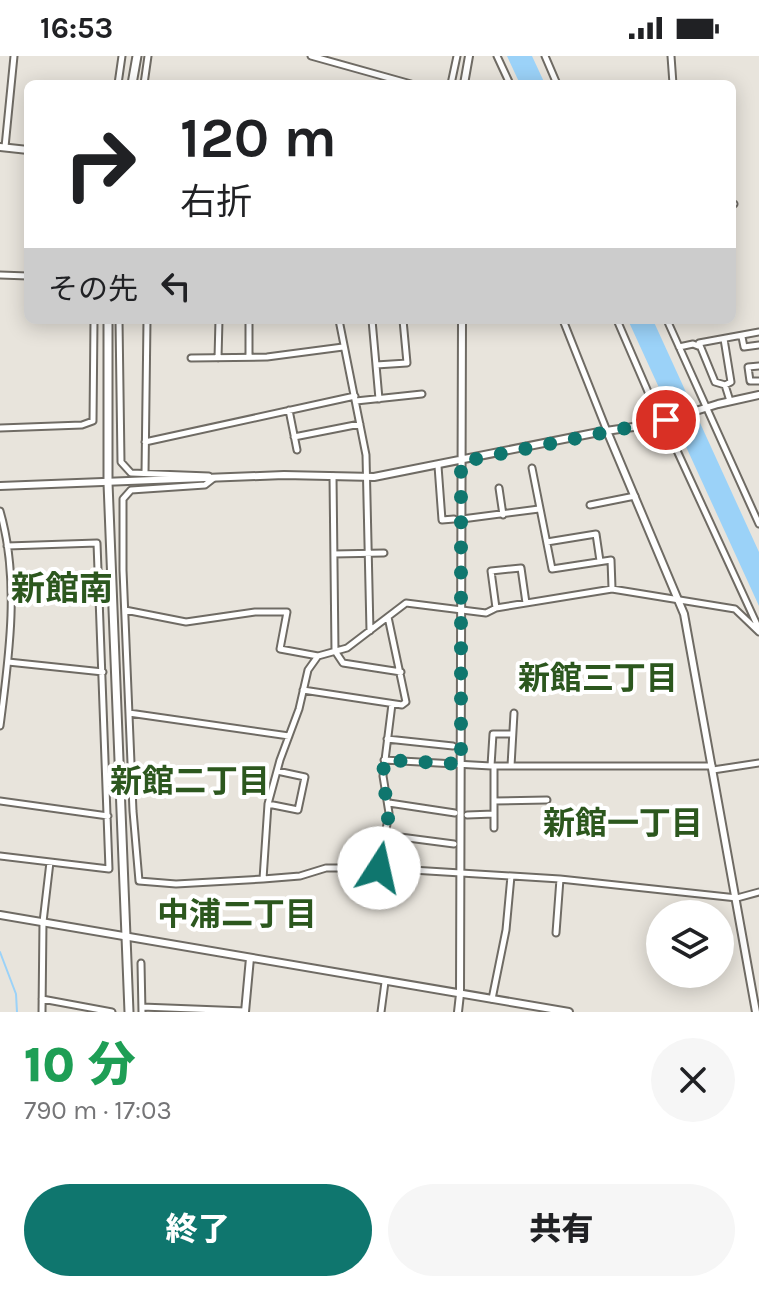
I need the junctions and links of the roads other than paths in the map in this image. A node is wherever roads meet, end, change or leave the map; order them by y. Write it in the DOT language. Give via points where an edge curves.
graph roads {
  1 [pos="14,56"];
  2 [pos="122,56"];
  3 [pos="137,56"];
  4 [pos="148,56"];
  5 [pos="311,56"];
  6 [pos="457,56"];
  7 [pos="469,56"];
  8 [pos="497,56"];
  9 [pos="545,56"];
  10 [pos="671,56"];
  11 [pos="119,80"];
  12 [pos="133,80"];
  13 [pos="145,80"];
  14 [pos="397,80"];
  15 [pos="452,80"];
  16 [pos="465,80"];
  17 [pos="508,80"];
  18 [pos="555,80"];
  19 [pos="673,80"];
  20 [pos="2,147"];
  21 [pos="24,150"];
  22 [pos="0,275"];
  23 [pos="24,276"];
  24 [pos="94,324"];
  25 [pos="108,324"];
  26 [pos="119,324"];
  27 [pos="147,324"];
  28 [pos="219,324"];
  29 [pos="249,324"];
  30 [pos="340,324"];
  31 [pos="372,324"];
  32 [pos="403,324"];
  33 [pos="462,324"];
  34 [pos="565,324"];
  35 [pos="619,324"];
  36 [pos="669,324"];
  37 [pos="759,332"];
  38 [pos="742,337"];
  39 [pos="724,339"];
  40 [pos="759,345"];
  41 [pos="698,346"];
  42 [pos="343,347"];
  43 [pos="679,347"];
  44 [pos="249,357"];
  45 [pos="191,358"];
  46 [pos="218,358"];
  47 [pos="376,365"];
  48 [pos="759,366"];
  49 [pos="759,381"];
  50 [pos="725,385"];
  51 [pos="422,394"];
  52 [pos="759,395"];
  53 [pos="356,398"];
  54 [pos="379,399"];
  55 [pos="730,401"];
  56 [pos="704,408"];
  57 [pos="289,410"];
  58 [pos="663,420"];
  59 [pos="360,424"];
  60 [pos="0,428"];
  61 [pos="607,431"];
  62 [pos="294,437"];
  63 [pos="145,442"];
  64 [pos="297,450"];
  65 [pos="461,462"];
  66 [pos="438,466"];
  67 [pos="532,468"];
  68 [pos="145,473"];
  69 [pos="333,476"];
  70 [pos="366,477"];
  71 [pos="214,478"];
  72 [pos="108,483"];
  73 [pos="0,486"];
  74 [pos="499,488"];
  75 [pos="635,496"];
  76 [pos="590,505"];
  77 [pos="539,509"];
  78 [pos="0,511"];
  79 [pos="503,515"];
  80 [pos="458,519"];
  81 [pos="759,524"];
  82 [pos="547,542"];
  83 [pos="7,546"];
  84 [pos="384,553"];
  85 [pos="334,554"];
  86 [pos="368,554"];
  87 [pos="600,561"];
  88 [pos="612,589"];
  89 [pos="679,599"];
  90 [pos="526,603"];
  91 [pos="496,608"];
  92 [pos="125,610"];
  93 [pos="462,610"];
  94 [pos="388,617"];
  95 [pos="370,631"];
  96 [pos="759,631"];
  97 [pos="335,651"];
  98 [pos="318,656"];
  99 [pos="8,662"];
  100 [pos="103,672"];
  101 [pos="401,672"];
  102 [pos="303,690"];
  103 [pos="392,704"];
  104 [pos="129,713"];
  105 [pos="514,713"];
  106 [pos="0,726"];
  107 [pos="512,734"];
  108 [pos="289,736"];
  109 [pos="387,739"];
  110 [pos="453,746"];
  111 [pos="384,760"];
  112 [pos="759,763"];
  113 [pos="461,764"];
  114 [pos="492,766"];
  115 [pos="511,766"];
  116 [pos="712,768"];
  117 [pos="277,771"];
  118 [pos="547,800"];
  119 [pos="0,801"];
  120 [pos="494,801"];
  121 [pos="389,803"];
  122 [pos="268,804"];
  123 [pos="455,813"];
  124 [pos="494,814"];
  125 [pos="467,815"];
  126 [pos="108,816"];
  127 [pos="494,828"];
  128 [pos="385,835"];
  129 [pos="454,844"];
  130 [pos="0,856"];
  131 [pos="50,862"];
  132 [pos="379,868"];
  133 [pos="461,872"];
  134 [pos="511,876"];
  135 [pos="263,879"];
  136 [pos="560,879"];
  137 [pos="759,892"];
  138 [pos="737,898"];
  139 [pos="0,915"];
  140 [pos="43,922"];
  141 [pos="556,933"];
  142 [pos="126,937"];
  143 [pos="250,958"];
  144 [pos="141,963"];
  145 [pos="385,982"];
  146 [pos="460,994"];
  147 [pos="42,999"];
  148 [pos="492,999"];
  149 [pos="142,1010"];
  150 [pos="173,1010"];
  151 [pos="547,1010"];
  152 [pos="42,1012"];
  153 [pos="112,1012"];
  154 [pos="129,1012"];
  155 [pos="245,1012"];
  156 [pos="381,1012"];
  157 [pos="458,1012"];
  158 [pos="569,1012"];
  159 [pos="756,1012"];
  1 -- 20 [label="street"];
  2 -- 11 [label="street"];
  3 -- 12 [label="main road"];
  4 -- 13 [label="street"];
  5 -- 14 [label="street"];
  6 -- 15 [label="street"];
  7 -- 16 [label="street"];
  8 -- 17 [label="street"];
  9 -- 18 [label="street"];
  10 -- 19 [label="street"];
  20 -- 21 [label="street"];
  22 -- 23 [label="street"];
  24 -- 60 [label="street" via="93,421"];
  25 -- 72 [label="main road"];
  26 -- 68 [label="street" via="121,462 131,473"];
  27 -- 63 [label="street"];
  28 -- 46 [label="street"];
  29 -- 44 [label="street"];
  30 -- 42 [label="street"];
  31 -- 47 [label="street"];
  32 -- 47 [label="street" via="407,363"];
  33 -- 65 [label="street"];
  34 -- 61 [label="street"];
  35 -- 58 [label="street"];
  36 -- 43 [label="street"];
  37 -- 38 [label="street"];
  38 -- 39 [label="street"];
  38 -- 40 [label="street" via="744,347"];
  39 -- 41 [label="street"];
  39 -- 50 [label="street" via="731,382"];
  41 -- 43 [label="street"];
  41 -- 50 [label="street" via="715,382"];
  42 -- 44 [label="street"];
  42 -- 53 [label="street"];
  43 -- 56 [label="street"];
  44 -- 46 [label="street"];
  45 -- 46 [label="street"];
  47 -- 54 [label="street"];
  48 -- 49 [label="street" via="748,367 750,381"];
  50 -- 55 [label="street"];
  51 -- 54 [label="street"];
  52 -- 55 [label="street"];
  53 -- 54 [label="street"];
  53 -- 57 [label="street"];
  53 -- 59 [label="street"];
  55 -- 56 [label="street"];
  56 -- 58 [label="street"];
  56 -- 81 [label="street"];
  57 -- 62 [label="street"];
  57 -- 63 [label="street"];
  58 -- 61 [label="street"];
  58 -- 96 [label="street"];
  59 -- 62 [label="street"];
  59 -- 70 [label="street"];
  61 -- 65 [label="street"];
  61 -- 75 [label="street"];
  62 -- 64 [label="street"];
  63 -- 68 [label="street"];
  65 -- 66 [label="street"];
  65 -- 80 [label="street"];
  66 -- 70 [label="street"];
  66 -- 80 [label="street" via="442,520"];
  67 -- 77 [label="street"];
  68 -- 71 [label="street"];
  69 -- 70 [label="street"];
  69 -- 71 [label="street"];
  69 -- 85 [label="street"];
  70 -- 86 [label="street"];
  71 -- 72 [label="street"];
  71 -- 92 [label="street" via="205,485 131,490 123,499"];
  72 -- 73 [label="street"];
  72 -- 142 [label="main road"];
  74 -- 79 [label="street"];
  75 -- 76 [label="street"];
  75 -- 89 [label="street"];
  77 -- 79 [label="street"];
  77 -- 82 [label="street"];
  78 -- 83 [label="street"];
  79 -- 80 [label="street"];
  80 -- 93 [label="street"];
  82 -- 87 [label="street" via="552,569"];
  82 -- 87 [label="street" via="596,534"];
  83 -- 99 [label="street"];
  83 -- 100 [label="street" via="97,543"];
  84 -- 86 [label="street"];
  85 -- 86 [label="street"];
  85 -- 97 [label="street"];
  86 -- 95 [label="street"];
  87 -- 88 [label="street" via="611,560"];
  88 -- 89 [label="street"];
  88 -- 90 [label="street"];
  89 -- 96 [label="street" via="735,609"];
  89 -- 116 [label="street"];
  90 -- 91 [label="street"];
  90 -- 91 [label="street" via="521,568 491,571"];
  91 -- 93 [label="street" via="486,613"];
  92 -- 98 [label="street" via="186,622 287,612 280,649"];
  92 -- 104 [label="street"];
  93 -- 94 [label="street" via="406,603"];
  93 -- 113 [label="street"];
  94 -- 95 [label="street"];
  94 -- 101 [label="street"];
  95 -- 97 [label="street"];
  97 -- 98 [label="street"];
  97 -- 101 [label="street" via="343,663"];
  98 -- 102 [label="street"];
  99 -- 100 [label="street"];
  99 -- 106 [label="street"];
  100 -- 126 [label="street"];
  101 -- 103 [label="street" via="406,702"];
  102 -- 103 [label="street"];
  102 -- 108 [label="street"];
  103 -- 109 [label="street"];
  104 -- 108 [label="street"];
  104 -- 135 [label="street" via="139,881"];
  105 -- 107 [label="street"];
  107 -- 114 [label="street" via="493,734"];
  107 -- 115 [label="street"];
  108 -- 117 [label="street"];
  109 -- 110 [label="street"];
  109 -- 111 [label="street"];
  111 -- 113 [label="street"];
  111 -- 121 [label="street"];
  112 -- 116 [label="street"];
  113 -- 114 [label="street"];
  113 -- 133 [label="street"];
  114 -- 115 [label="street"];
  114 -- 120 [label="street"];
  115 -- 116 [label="street"];
  116 -- 138 [label="street"];
  117 -- 122 [label="street"];
  117 -- 122 [label="street" via="305,777 298,810"];
  118 -- 120 [label="street"];
  119 -- 126 [label="street"];
  120 -- 124 [label="street"];
  121 -- 123 [label="street"];
  121 -- 128 [label="street"];
  122 -- 135 [label="street"];
  124 -- 125 [label="street"];
  124 -- 127 [label="street"];
  126 -- 131 [label="street" via="109,869"];
  128 -- 129 [label="street"];
  128 -- 132 [label="street"];
  130 -- 131 [label="street"];
  131 -- 140 [label="street"];
  132 -- 133 [label="street"];
  132 -- 135 [label="street" via="326,868"];
  133 -- 134 [label="street"];
  133 -- 146 [label="street"];
  134 -- 136 [label="street"];
  134 -- 148 [label="street"];
  136 -- 138 [label="street"];
  136 -- 141 [label="street"];
  137 -- 138 [label="street"];
  138 -- 159 [label="street"];
  139 -- 140 [label="street"];
  140 -- 142 [label="street"];
  140 -- 147 [label="street"];
  142 -- 143 [label="street"];
  142 -- 154 [label="main road"];
  143 -- 145 [label="street"];
  143 -- 155 [label="street"];
  144 -- 149 [label="street"];
  145 -- 146 [label="street"];
  145 -- 156 [label="street"];
  146 -- 148 [label="street"];
  146 -- 157 [label="street"];
  147 -- 152 [label="street"];
  147 -- 153 [label="street"];
  148 -- 151 [label="street"];
  149 -- 150 [label="street"];
  150 -- 155 [label="street"];
  151 -- 158 [label="street"];
}
